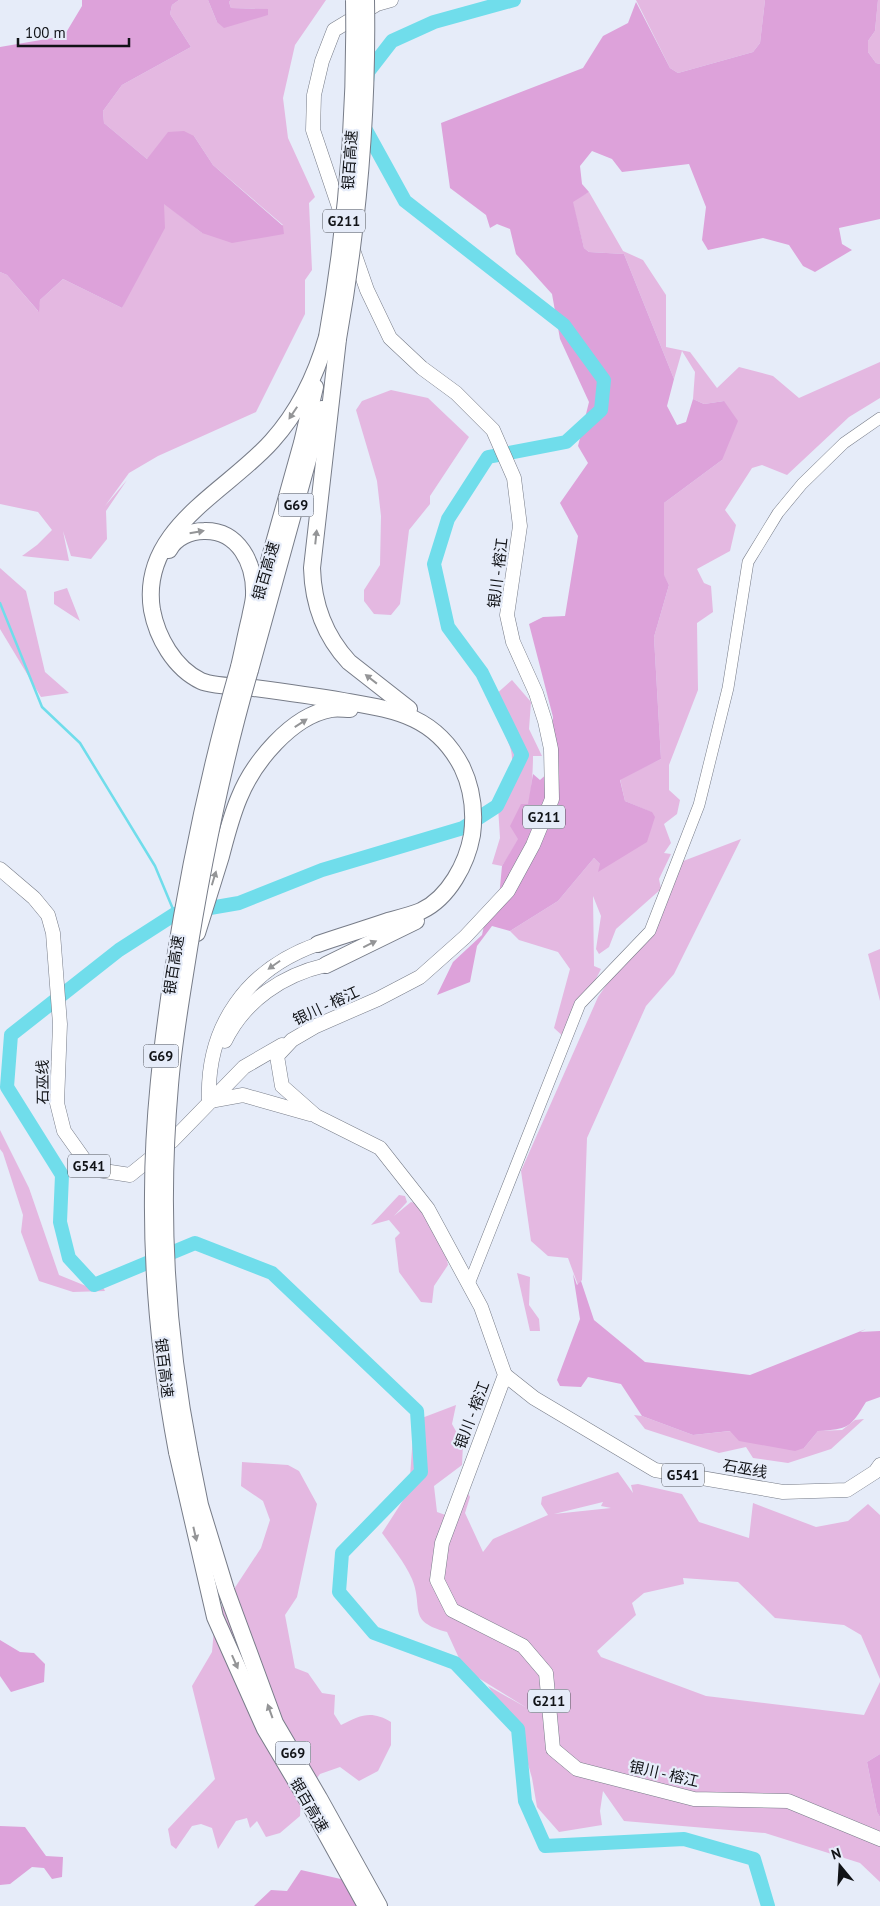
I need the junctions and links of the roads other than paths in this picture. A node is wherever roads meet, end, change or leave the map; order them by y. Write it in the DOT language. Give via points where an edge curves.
graph roads {
  1 [pos="354,0"];
  2 [pos="366,0"];
  3 [pos="391,0"];
  4 [pos="333,338"];
  5 [pos="880,418"];
  6 [pos="245,668"];
  7 [pos="388,708"];
  8 [pos="409,709"];
  9 [pos="471,781"];
  10 [pos="475,838"];
  11 [pos="0,869"];
  12 [pos="318,944"];
  13 [pos="326,965"];
  14 [pos="185,975"];
  15 [pos="292,1040"];
  16 [pos="209,1101"];
  17 [pos="316,1116"];
  18 [pos="469,1284"];
  19 [pos="505,1375"];
  20 [pos="184,1454"];
  21 [pos="880,1465"];
  22 [pos="880,1840"];
  23 [pos="366,1906"];
  24 [pos="379,1906"];
  1 -- 4 [label="highway, 银百高速 / G69, bridge" via="351,155"];
  2 -- 4 [label="highway, 银百高速 / G69, bridge" via="362,156 352,257"];
  3 -- 15 [label="highway, 银川 - 榕江 / G211" via="377,4 334,30 314,95 313,130 367,290 390,338 422,368 456,393 493,430 514,478 520,526 507,614 513,642 545,721 551,749 552,800 508,890 465,937 420,977"];
  4 -- 6 [label="highway, 银百高速 / G69" via="302,443"];
  4 -- 7 [label="highway, one-way" via="298,406 281,430 178,526 166,542 153,575 152,610 166,648 179,664 202,682"];
  8 -- 4 [label="highway, one-way" via="342,654 324,626 315,598 312,568"];
  5 -- 18 [label="street" via="844,443 802,484 767,529 748,562 728,688 699,805 650,931 580,1004"];
  8 -- 6 [label="highway, one-way" via="389,702 318,690 205,675 190,665 167,636 158,600 158,581 167,554 171,546 187,534 206,530 225,535 240,546 249,563 254,596"];
  6 -- 14 [label="highway, 银百高速 / G69, bridge" via="208,834"];
  6 -- 20 [label="highway, 银百高速 / G69, bridge" via="206,790 188,879 167,1009 155,1120 154,1268 165,1379"];
  7 -- 9 [label="highway" via="415,719 439,737"];
  14 -- 7 [label="highway, one-way, bridge" via="239,798 264,755 292,728 314,715 331,709"];
  8 -- 9 [label="highway" via="436,725 451,740 464,758"];
  9 -- 10 [label="highway" via="479,803"];
  10 -- 12 [label="highway" via="454,878 423,910"];
  13 -- 10 [label="highway, one-way" via="436,909 466,872"];
  11 -- 16 [label="highway, 石巫线 / G541" via="34,898 48,915 53,933 60,1024 57,1103 64,1131 92,1169 130,1175 172,1141"];
  12 -- 16 [label="highway, one-way" via="272,966 236,1003 214,1050"];
  13 -- 16 [label="highway" via="279,983 240,1016 218,1056"];
  14 -- 20 [label="highway, 银百高速 / G69, bridge" via="169,1093 164,1231"];
  15 -- 16 [label="highway, 石巫线" via="244,1067"];
  15 -- 17 [label="highway, 银川 - 榕江 / G211" via="277,1056 282,1086"];
  16 -- 17 [label="highway" via="243,1095"];
  17 -- 18 [label="highway, 银川 - 榕江 / G211" via="380,1148 428,1209"];
  18 -- 19 [label="highway, 银川 - 榕江 / G211" via="481,1307"];
  19 -- 21 [label="highway, 石巫线 / G541" via="534,1398 655,1470 783,1492 829,1491 847,1490"];
  19 -- 22 [label="highway, 银川 - 榕江 / G211" via="442,1544 437,1580 452,1610 523,1646 546,1673 553,1749 578,1769 694,1799 788,1800"];
  20 -- 23 [label="highway, 银百高速 / G69, one-way" via="214,1617 265,1729"];
  24 -- 20 [label="highway, 银百高速 / G69, one-way" via="275,1723 226,1590"];
}
